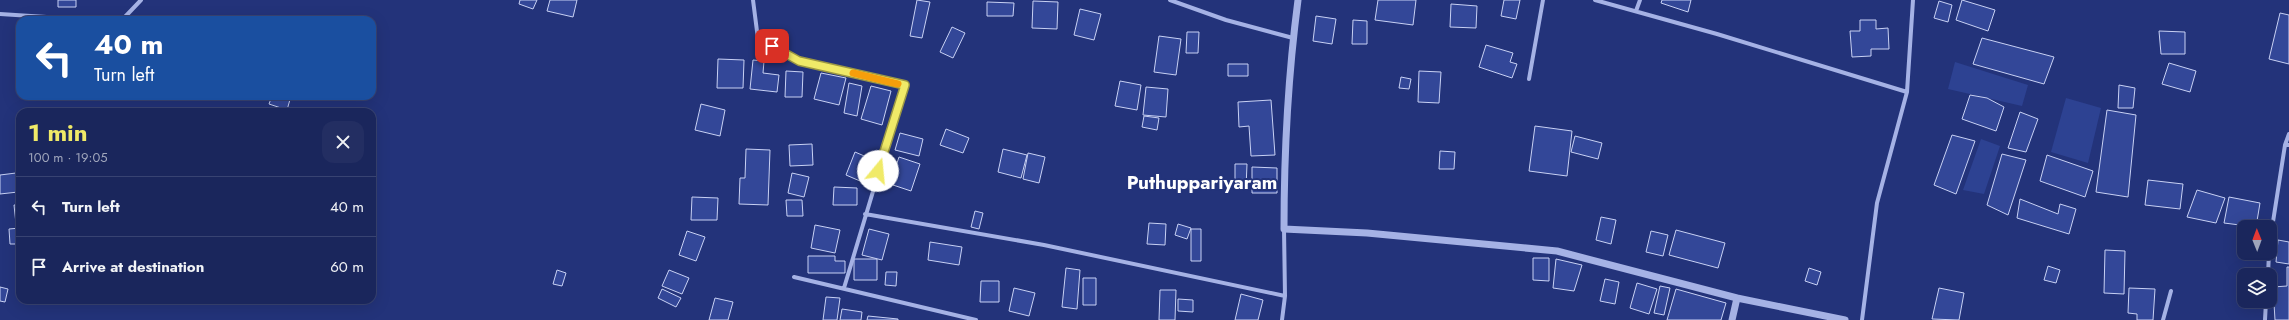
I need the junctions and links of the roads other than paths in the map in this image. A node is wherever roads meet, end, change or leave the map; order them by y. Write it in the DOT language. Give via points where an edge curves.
graph roads {
  1 [pos="141,0"];
  2 [pos="753,0"];
  3 [pos="1170,0"];
  4 [pos="1298,0"];
  5 [pos="1544,0"];
  6 [pos="1595,0"];
  7 [pos="1640,0"];
  8 [pos="1914,0"];
  9 [pos="1636,11"];
  10 [pos="0,14"];
  11 [pos="31,16"];
  12 [pos="126,16"];
  13 [pos="1293,38"];
  14 [pos="1529,79"];
  15 [pos="1907,92"];
  16 [pos="2289,134"];
  17 [pos="2287,145"];
  18 [pos="865,214"];
  19 [pos="2274,220"];
  20 [pos="1284,229"];
  21 [pos="794,277"];
  22 [pos="844,288"];
  23 [pos="2172,290"];
  24 [pos="1285,296"];
  25 [pos="1737,298"];
  26 [pos="2266,308"];
  27 [pos="976,320"];
  28 [pos="1282,320"];
  29 [pos="1732,320"];
  30 [pos="1845,320"];
  31 [pos="1862,320"];
  32 [pos="2163,320"];
  33 [pos="2265,320"];
  1 -- 12 [label="street"];
  2 -- 18 [label="street" via="758,39 799,61 905,85"];
  3 -- 13 [label="street" via="1226,20"];
  4 -- 13 [label="street"];
  5 -- 14 [label="street"];
  6 -- 9 [label="street"];
  7 -- 9 [label="street"];
  8 -- 15 [label="street"];
  9 -- 15 [label="street"];
  10 -- 11 [label="street"];
  13 -- 20 [label="street" via="1284,178"];
  15 -- 31 [label="street" via="1877,203"];
  16 -- 17 [label="street"];
  17 -- 19 [label="street"];
  18 -- 22 [label="street"];
  18 -- 24 [label="street" via="1044,245"];
  20 -- 24 [label="street"];
  20 -- 25 [label="street" via="1367,233 1557,251"];
  21 -- 22 [label="street"];
  22 -- 27 [label="street"];
  23 -- 32 [label="street"];
  24 -- 28 [label="street"];
  25 -- 29 [label="street"];
  25 -- 30 [label="street"];
  26 -- 33 [label="street"];
}
